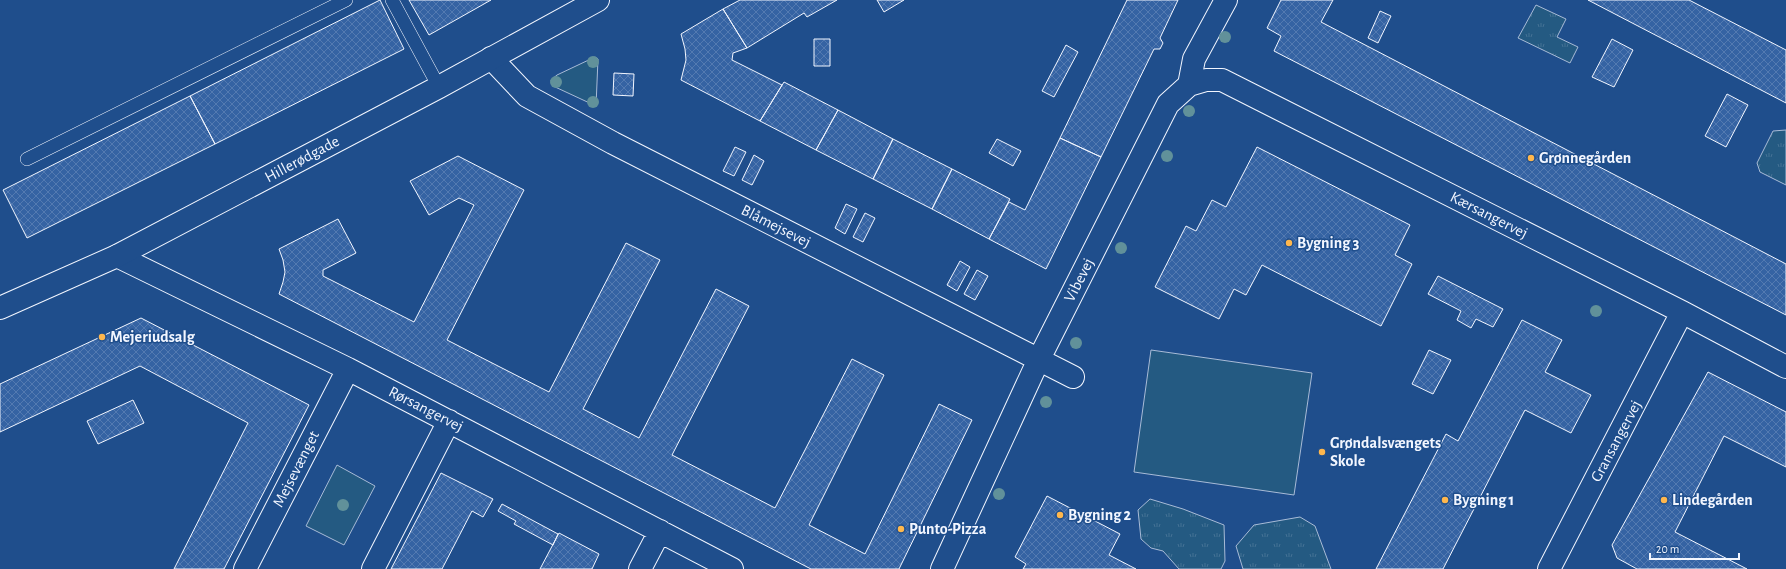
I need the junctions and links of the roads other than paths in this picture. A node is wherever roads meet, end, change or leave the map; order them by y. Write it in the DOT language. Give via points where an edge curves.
graph roads {
  1 [pos="346,0"];
  2 [pos="392,0"];
  3 [pos="598,0"];
  4 [pos="1226,0"];
  5 [pos="491,58"];
  6 [pos="1189,85"];
  7 [pos="439,87"];
  8 [pos="27,159"];
  9 [pos="117,256"];
  10 [pos="0,308"];
  11 [pos="1682,312"];
  12 [pos="1039,359"];
  13 [pos="1786,367"];
  14 [pos="348,369"];
  15 [pos="1073,377"];
  16 [pos="449,421"];
  17 [pos="660,531"];
  18 [pos="245,569"];
  19 [pos="373,569"];
  20 [pos="640,569"];
  21 [pos="732,569"];
  22 [pos="942,569"];
  23 [pos="1549,569"];
  1 -- 8 [label="lane"];
  2 -- 7 [label="lane"];
  3 -- 5 [label="street, Hillerødgade"];
  4 -- 6 [label="street" via="1194,59"];
  5 -- 7 [label="street, Hillerødgade"];
  5 -- 12 [label="street, Blåmejsevej" via="533,100"];
  6 -- 11 [label="street, Kærsangervej" via="1206,80 1222,80"];
  6 -- 12 [label="street, Vibevej" via="1168,104"];
  7 -- 9 [label="street, Hillerødgade"];
  9 -- 10 [label="street, Hillerødgade"];
  9 -- 14 [label="street, Rørsangervej"];
  11 -- 13 [label="street, Kærsangervej"];
  11 -- 23 [label="street, Gransangervej"];
  12 -- 15 [label="street, Blåmejsevej"];
  12 -- 22 [label="street, Vibevej"];
  14 -- 16 [label="street, Rørsangervej"];
  14 -- 18 [label="street, Mejsevænget"];
  16 -- 17 [label="street, Rørsangervej"];
  16 -- 19 [label="street"];
  17 -- 20 [label="street"];
  17 -- 21 [label="street, Rørsangervej"];
}
